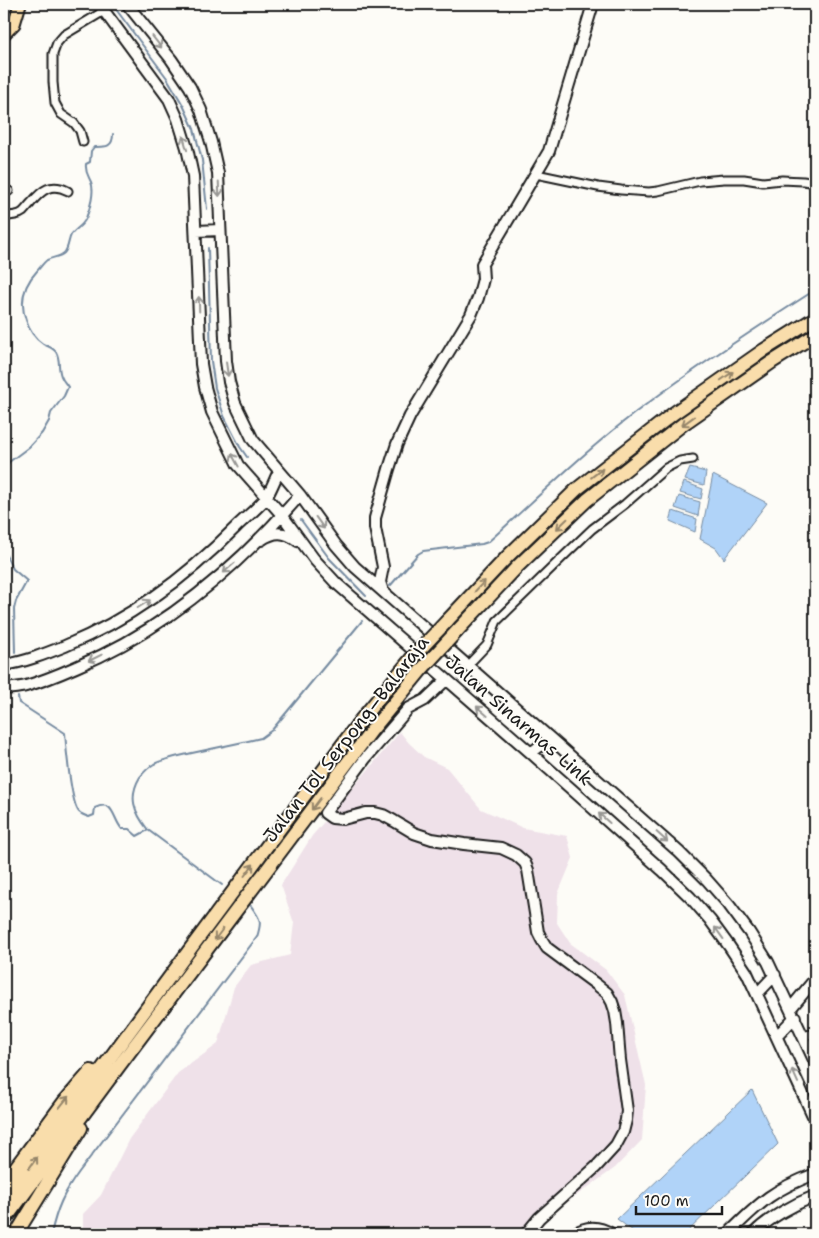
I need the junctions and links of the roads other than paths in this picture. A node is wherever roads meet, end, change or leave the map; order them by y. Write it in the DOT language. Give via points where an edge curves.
graph roads {
  1 [pos="20,4"];
  2 [pos="127,4"];
  3 [pos="593,4"];
  4 [pos="101,7"];
  5 [pos="4,34"];
  6 [pos="83,142"];
  7 [pos="536,174"];
  8 [pos="815,184"];
  9 [pos="68,191"];
  10 [pos="4,216"];
  11 [pos="220,230"];
  12 [pos="196,231"];
  13 [pos="815,318"];
  14 [pos="815,335"];
  15 [pos="692,459"];
  16 [pos="279,471"];
  17 [pos="300,495"];
  18 [pos="266,497"];
  19 [pos="282,515"];
  20 [pos="253,545"];
  21 [pos="305,546"];
  22 [pos="384,593"];
  23 [pos="4,665"];
  24 [pos="467,666"];
  25 [pos="446,680"];
  26 [pos="4,689"];
  27 [pos="550,738"];
  28 [pos="531,753"];
  29 [pos="775,975"];
  30 [pos="815,979"];
  31 [pos="757,994"];
  32 [pos="147,1008"];
  33 [pos="793,1012"];
  34 [pos="815,1033"];
  35 [pos="777,1036"];
  36 [pos="803,1036"];
  37 [pos="815,1062"];
  38 [pos="119,1066"];
  39 [pos="815,1120"];
  40 [pos="815,1174"];
  41 [pos="4,1183"];
  42 [pos="815,1196"];
  43 [pos="4,1202"];
  44 [pos="4,1221"];
  45 [pos="577,1232"];
  46 [pos="16,1234"];
  47 [pos="526,1234"];
  48 [pos="612,1234"];
  49 [pos="728,1234"];
  50 [pos="753,1234"];
  1 -- 5 [label="main road" via="14,24"];
  2 -- 11 [label="street, one-way" via="190,86 201,110 218,173"];
  3 -- 7 [label="street" via="549,151"];
  4 -- 6 [label="street" via="64,35 53,54 55,103 61,114 80,131"];
  12 -- 4 [label="street, Jalan Sinarmas Link, one-way" via="194,176 178,118 169,99"];
  7 -- 8 [label="street" via="598,187 649,192 724,179"];
  7 -- 22 [label="street" via="482,264 483,279 471,315 410,416 397,444 375,518 383,567 380,582"];
  9 -- 10 [label="street" via="55,186 46,188 22,212"];
  11 -- 12 [label="street"];
  11 -- 16 [label="street, one-way" via="229,382 253,440"];
  18 -- 12 [label="street, Jalan Sinarmas Link, one-way" via="238,465 212,412 205,387 201,364"];
  32 -- 13 [label="highway, Jalan Tol Serpong–Balaraja, one-way, bridge" via="360,721 411,659 508,556 577,489 674,413"];
  14 -- 38 [label="highway, Jalan Tol Serpong–Balaraja, one-way, bridge" via="683,424 587,500 518,566 422,669 372,730"];
  15 -- 24 [label="street" via="666,468 568,552 496,621 487,645"];
  16 -- 17 [label="street, Jalan Sinarmas Link"];
  16 -- 18 [label="street"];
  17 -- 19 [label="street"];
  17 -- 22 [label="street, Jalan Sinarmas Link, one-way" via="354,567"];
  18 -- 19 [label="street, Jalan Sinarmas Link"];
  23 -- 18 [label="street, one-way" via="46,654 80,640 151,600 220,544"];
  19 -- 20 [label="street"];
  19 -- 21 [label="street, Jalan Sinarmas Link"];
  20 -- 21 [label="street" via="269,535 281,533"];
  20 -- 26 [label="street, one-way" via="199,594 128,642 55,676 26,686"];
  21 -- 25 [label="street, Jalan Sinarmas Link" via="336,583"];
  22 -- 24 [label="street, Jalan Sinarmas Link"];
  24 -- 27 [label="street, Jalan Sinarmas Link"];
  28 -- 25 [label="street, Jalan Sinarmas Link, one-way"];
  25 -- 47 [label="street" via="425,700 408,709 325,813 332,818 343,819 376,813 432,839 501,848 516,854 528,870 538,932 547,948 602,989 612,1002 627,1111 623,1132 596,1167 539,1218"];
  27 -- 28 [label="street"];
  27 -- 29 [label="street, Jalan Sinarmas Link, one-way" via="707,880 749,932"];
  31 -- 28 [label="street, Jalan Sinarmas Link, one-way" via="729,946 690,897"];
  29 -- 31 [label="street"];
  29 -- 33 [label="street, Jalan Sinarmas Link"];
  30 -- 33 [label="street"];
  31 -- 35 [label="street, Jalan Sinarmas Link"];
  41 -- 32 [label="highway, one-way" via="64,1102"];
  43 -- 32 [label="highway, Jalan Tol Serpong–Balaraja, one-way"];
  33 -- 35 [label="street"];
  33 -- 36 [label="street, Jalan Sinarmas Link"];
  34 -- 36 [label="street"];
  39 -- 35 [label="street, Jalan Sinarmas Link, one-way"];
  36 -- 37 [label="street, Jalan Sinarmas Link"];
  38 -- 44 [label="highway, Jalan Tol Serpong–Balaraja"];
  38 -- 46 [label="highway"];
  40 -- 49 [label="street" via="770,1196"];
  42 -- 50 [label="street" via="778,1215"];
  45 -- 48 [label="street" via="594,1227"];
}
